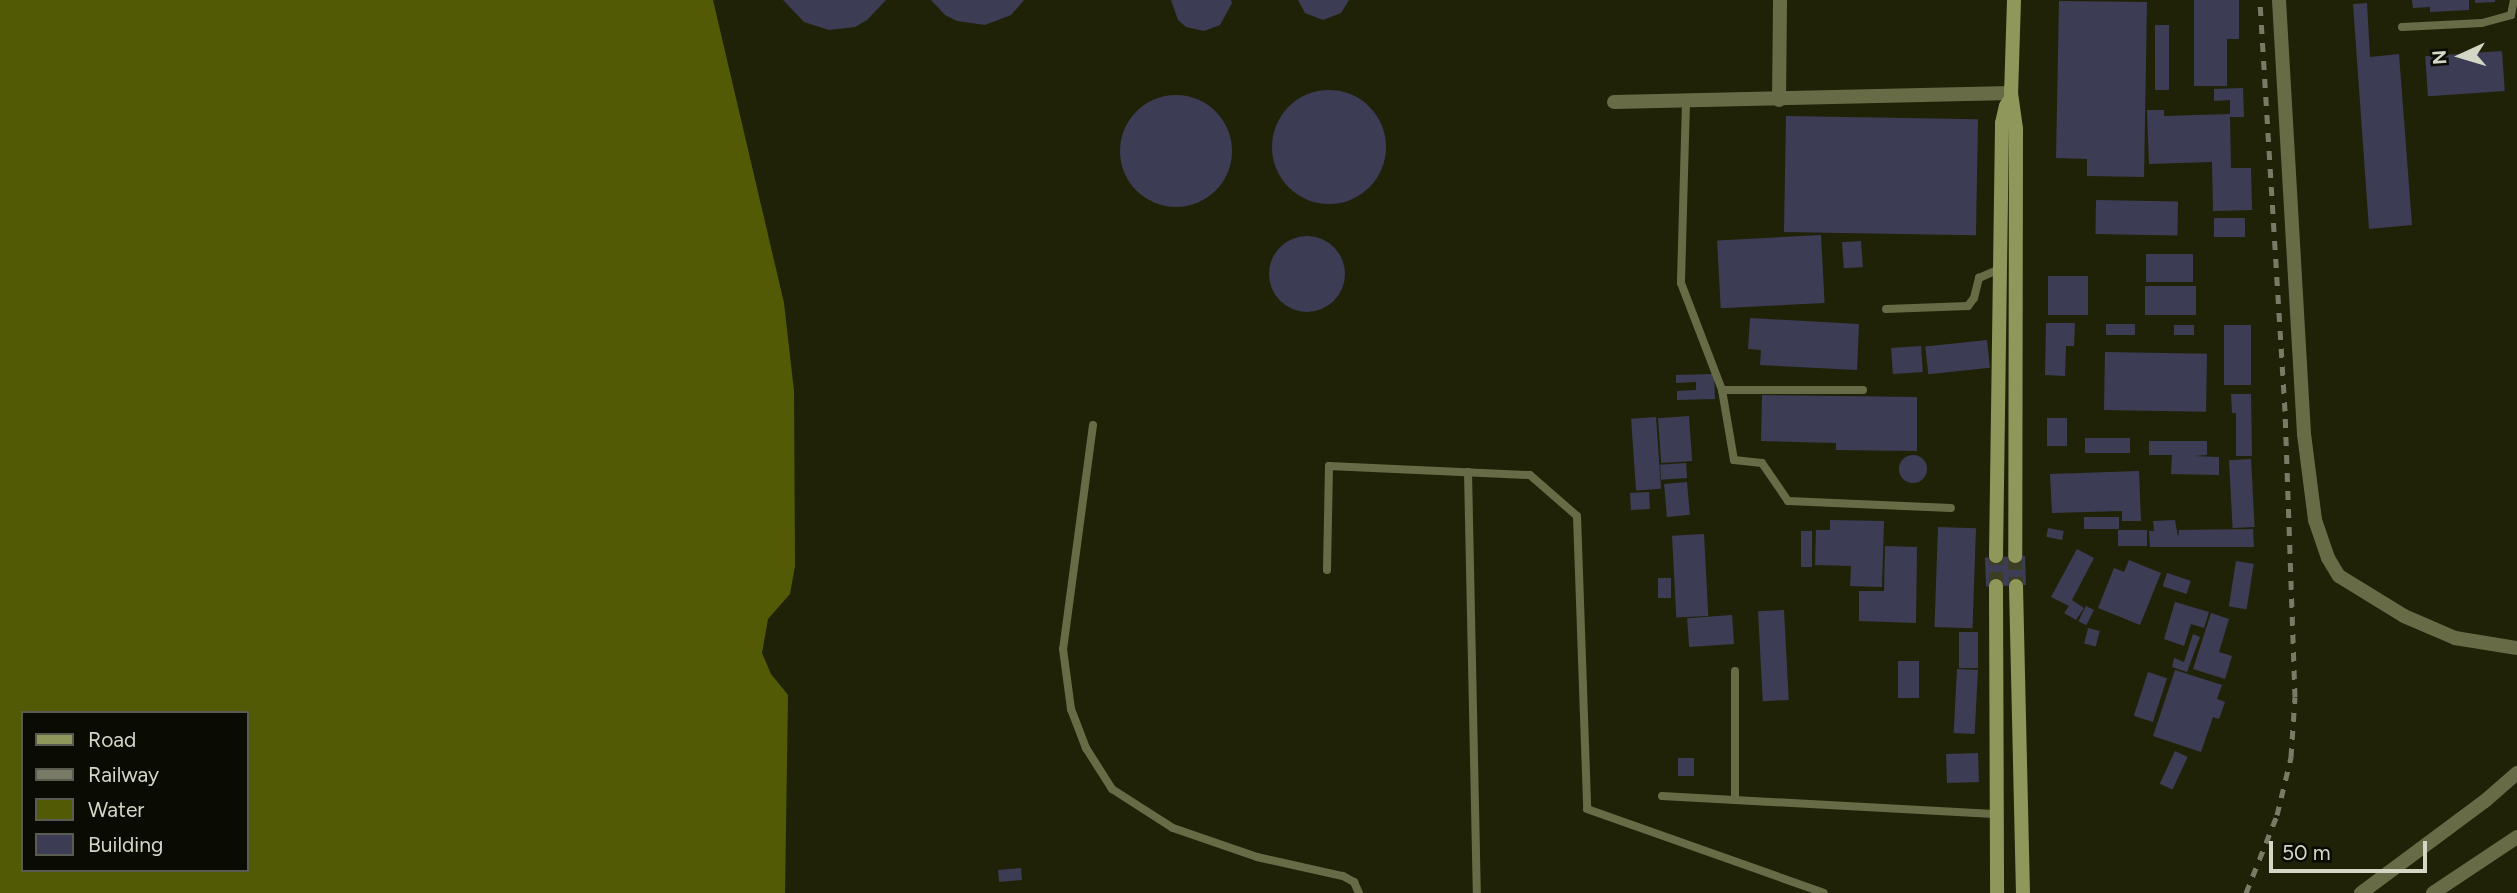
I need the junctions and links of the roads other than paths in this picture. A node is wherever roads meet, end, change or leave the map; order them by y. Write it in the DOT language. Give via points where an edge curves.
graph roads {
  1 [pos="1780,0"];
  2 [pos="2014,0"];
  3 [pos="2279,0"];
  4 [pos="2514,0"];
  5 [pos="2402,27"];
  6 [pos="2011,96"];
  7 [pos="1779,100"];
  8 [pos="1614,102"];
  9 [pos="1686,102"];
  10 [pos="1999,269"];
  11 [pos="1886,309"];
  12 [pos="1998,376"];
  13 [pos="2015,377"];
  14 [pos="1722,390"];
  15 [pos="1863,390"];
  16 [pos="1093,425"];
  17 [pos="1468,472"];
  18 [pos="1951,508"];
  19 [pos="1996,556"];
  20 [pos="2015,556"];
  21 [pos="1327,570"];
  22 [pos="1996,586"];
  23 [pos="2016,586"];
  24 [pos="2517,648"];
  25 [pos="1735,671"];
  26 [pos="2517,772"];
  27 [pos="1662,796"];
  28 [pos="1735,800"];
  29 [pos="1998,814"];
  30 [pos="2517,837"];
  31 [pos="1359,893"];
  32 [pos="1477,893"];
  33 [pos="1824,893"];
  34 [pos="1997,893"];
  35 [pos="2023,893"];
  36 [pos="2361,893"];
  37 [pos="2433,893"];
  1 -- 7 [label="street"];
  2 -- 6 [label="main road"];
  3 -- 24 [label="street" via="2304,433 2315,520 2328,558 2339,576 2404,616 2455,638"];
  4 -- 5 [label="lane" via="2511,15 2482,23"];
  6 -- 7 [label="street"];
  6 -- 10 [label="main road" via="2002,122"];
  6 -- 13 [label="main road" via="2016,129"];
  7 -- 9 [label="street"];
  8 -- 9 [label="street"];
  9 -- 14 [label="lane" via="1681,283"];
  10 -- 11 [label="lane" via="1979,278 1968,306"];
  10 -- 12 [label="main road"];
  12 -- 13 [label="main road"];
  12 -- 19 [label="main road"];
  13 -- 20 [label="main road"];
  14 -- 15 [label="lane"];
  14 -- 18 [label="lane" via="1734,460 1762,463 1788,501"];
  16 -- 31 [label="lane" via="1063,649 1071,709 1086,748 1112,789 1172,828 1257,858 1343,876 1354,882"];
  17 -- 21 [label="lane" via="1329,466"];
  17 -- 32 [label="lane"];
  17 -- 33 [label="lane" via="1530,475 1577,516 1587,809"];
  22 -- 29 [label="main road"];
  23 -- 35 [label="main road"];
  25 -- 28 [label="lane"];
  26 -- 36 [label="street"];
  27 -- 28 [label="lane"];
  28 -- 29 [label="lane"];
  29 -- 34 [label="main road"];
  30 -- 37 [label="street"];
}
